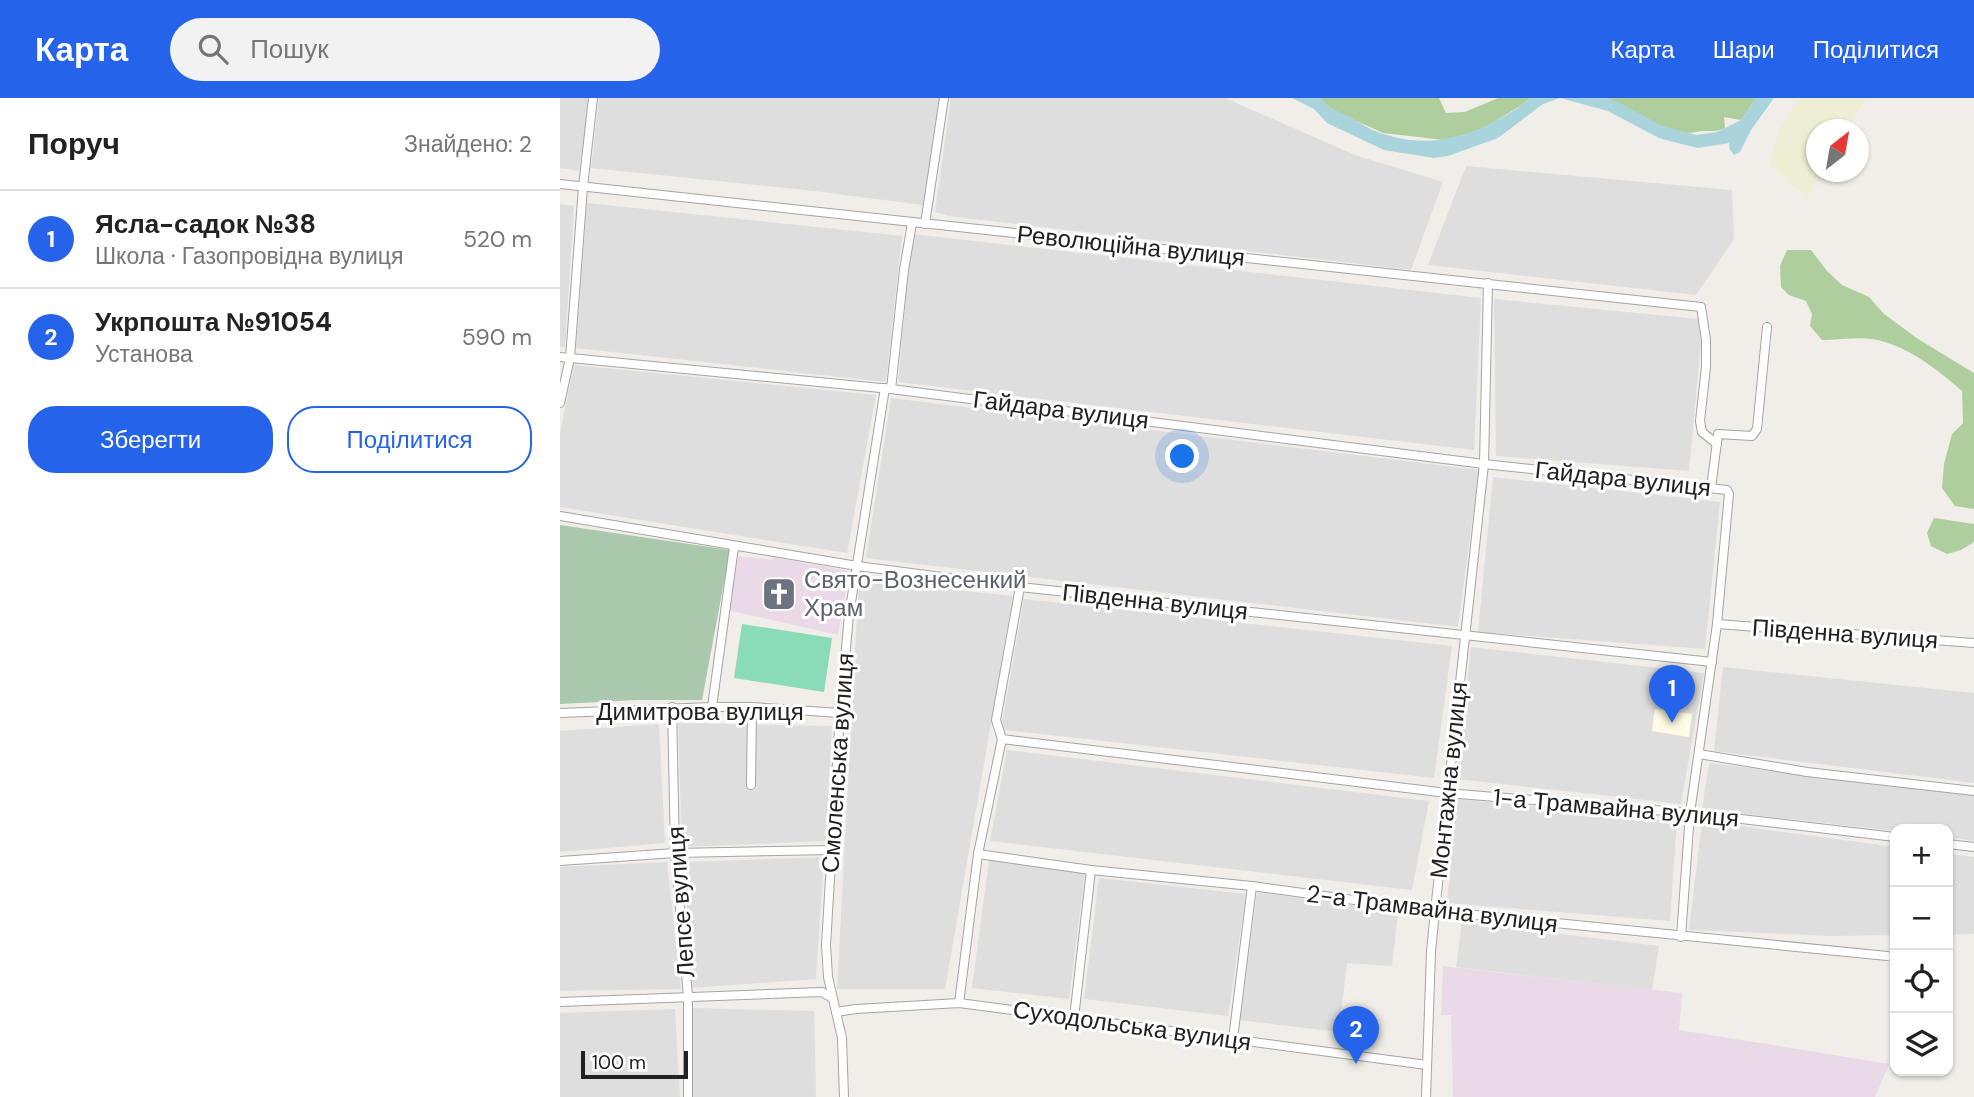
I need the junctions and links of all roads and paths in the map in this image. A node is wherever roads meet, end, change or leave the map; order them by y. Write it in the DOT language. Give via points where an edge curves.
graph roads {
  1 [pos="593,98"];
  2 [pos="944,98"];
  3 [pos="560,184"];
  4 [pos="583,187"];
  5 [pos="912,223"];
  6 [pos="925,224"];
  7 [pos="1488,284"];
  8 [pos="1767,327"];
  9 [pos="560,357"];
  10 [pos="570,358"];
  11 [pos="888,389"];
  12 [pos="560,403"];
  13 [pos="1717,444"];
  14 [pos="1484,464"];
  15 [pos="1712,488"];
  16 [pos="560,516"];
  17 [pos="734,547"];
  18 [pos="857,566"];
  19 [pos="1020,587"];
  20 [pos="1717,624"];
  21 [pos="1465,636"];
  22 [pos="1974,643"];
  23 [pos="1712,662"];
  24 [pos="672,707"];
  25 [pos="712,707"];
  26 [pos="752,707"];
  27 [pos="560,713"];
  28 [pos="840,713"];
  29 [pos="1003,739"];
  30 [pos="1699,754"];
  31 [pos="751,785"];
  32 [pos="1974,791"];
  33 [pos="1447,793"];
  34 [pos="1690,813"];
  35 [pos="1890,836"];
  36 [pos="1953,845"];
  37 [pos="1974,847"];
  38 [pos="833,849"];
  39 [pos="675,853"];
  40 [pos="978,854"];
  41 [pos="560,861"];
  42 [pos="1091,870"];
  43 [pos="1252,886"];
  44 [pos="1435,911"];
  45 [pos="1681,937"];
  46 [pos="1887,956"];
  47 [pos="688,996"];
  48 [pos="832,998"];
  49 [pos="560,1002"];
  50 [pos="960,1003"];
  51 [pos="836,1012"];
  52 [pos="1074,1018"];
  53 [pos="1233,1039"];
  54 [pos="1427,1065"];
  55 [pos="688,1097"];
  56 [pos="844,1097"];
  57 [pos="1426,1097"];
  1 -- 4 [label="street"];
  2 -- 6 [label="street"];
  3 -- 4 [label="street, Революційна вулиця"];
  4 -- 5 [label="street, Революційна вулиця"];
  4 -- 10 [label="street"];
  5 -- 6 [label="street, Революційна вулиця"];
  5 -- 11 [label="street, Смоленська вулиця"];
  6 -- 7 [label="street, Революційна вулиця"];
  7 -- 13 [label="street, Революційна вулиця" via="1701,307 1706,368 1700,421 1702,432"];
  7 -- 14 [label="street, Монтажна вулиця"];
  8 -- 13 [label="street" via="1757,429 1752,436 1718,434"];
  9 -- 10 [label="street, Гайдара вулиця"];
  10 -- 11 [label="street, Гайдара вулиця"];
  10 -- 12 [label="street"];
  11 -- 14 [label="street, Гайдара вулиця"];
  11 -- 18 [label="street, Смоленська вулиця"];
  13 -- 15 [label="street"];
  14 -- 15 [label="street, Гайдара вулиця"];
  14 -- 21 [label="street, Монтажна вулиця"];
  15 -- 20 [label="street, Гайдара вулиця" via="1729,494"];
  16 -- 17 [label="street, Південна вулиця"];
  17 -- 18 [label="street, Південна вулиця"];
  17 -- 25 [label="street"];
  18 -- 19 [label="street, Південна вулиця"];
  18 -- 28 [label="street, Смоленська вулиця"];
  19 -- 21 [label="street, Південна вулиця"];
  19 -- 29 [label="street" via="996,720"];
  20 -- 22 [label="street, Південна вулиця"];
  20 -- 23 [label="street"];
  21 -- 23 [label="street, Південна вулиця"];
  21 -- 33 [label="street, Монтажна вулиця"];
  23 -- 30 [label="street"];
  24 -- 25 [label="street, Димитрова вулиця"];
  24 -- 27 [label="street, Димитрова вулиця"];
  24 -- 39 [label="street, Лепсе вулиця"];
  25 -- 26 [label="street, Димитрова вулиця"];
  26 -- 28 [label="street, Димитрова вулиця"];
  26 -- 31 [label="street"];
  28 -- 38 [label="street, Смоленська вулиця"];
  29 -- 33 [label="street, 1-а Трамвайна вулиця"];
  29 -- 40 [label="street"];
  30 -- 32 [label="street"];
  30 -- 34 [label="street"];
  33 -- 34 [label="street, 1-а Трамвайна вулиця"];
  33 -- 44 [label="street, Монтажна вулиця"];
  34 -- 35 [label="street, 1-а Трамвайна вулиця"];
  34 -- 45 [label="street"];
  36 -- 37 [label="street"];
  38 -- 39 [label="street"];
  38 -- 48 [label="street, Смоленська вулиця" via="825,961"];
  39 -- 41 [label="street"];
  39 -- 47 [label="street, Лепсе вулиця"];
  40 -- 42 [label="street, 2-а Трамвайна вулиця"];
  40 -- 50 [label="street"];
  42 -- 43 [label="street, 2-а Трамвайна вулиця"];
  42 -- 52 [label="street"];
  43 -- 44 [label="street, 2-а Трамвайна вулиця"];
  43 -- 53 [label="street"];
  44 -- 45 [label="street, 2-а Трамвайна вулиця"];
  44 -- 54 [label="street, Монтажна вулиця"];
  45 -- 46 [label="street, 2-а Трамвайна вулиця"];
  47 -- 48 [label="street" via="822,992"];
  47 -- 49 [label="street"];
  47 -- 55 [label="street, Лепсе вулиця"];
  48 -- 51 [label="street, Смоленська вулиця"];
  50 -- 51 [label="street, Суходольська вулиця"];
  50 -- 52 [label="street, Суходольська вулиця"];
  51 -- 56 [label="street, Смоленська вулиця" via="844,1057"];
  52 -- 53 [label="street, Суходольська вулиця"];
  53 -- 54 [label="street, Суходольська вулиця"];
  54 -- 57 [label="street, Монтажна вулиця"];
}
